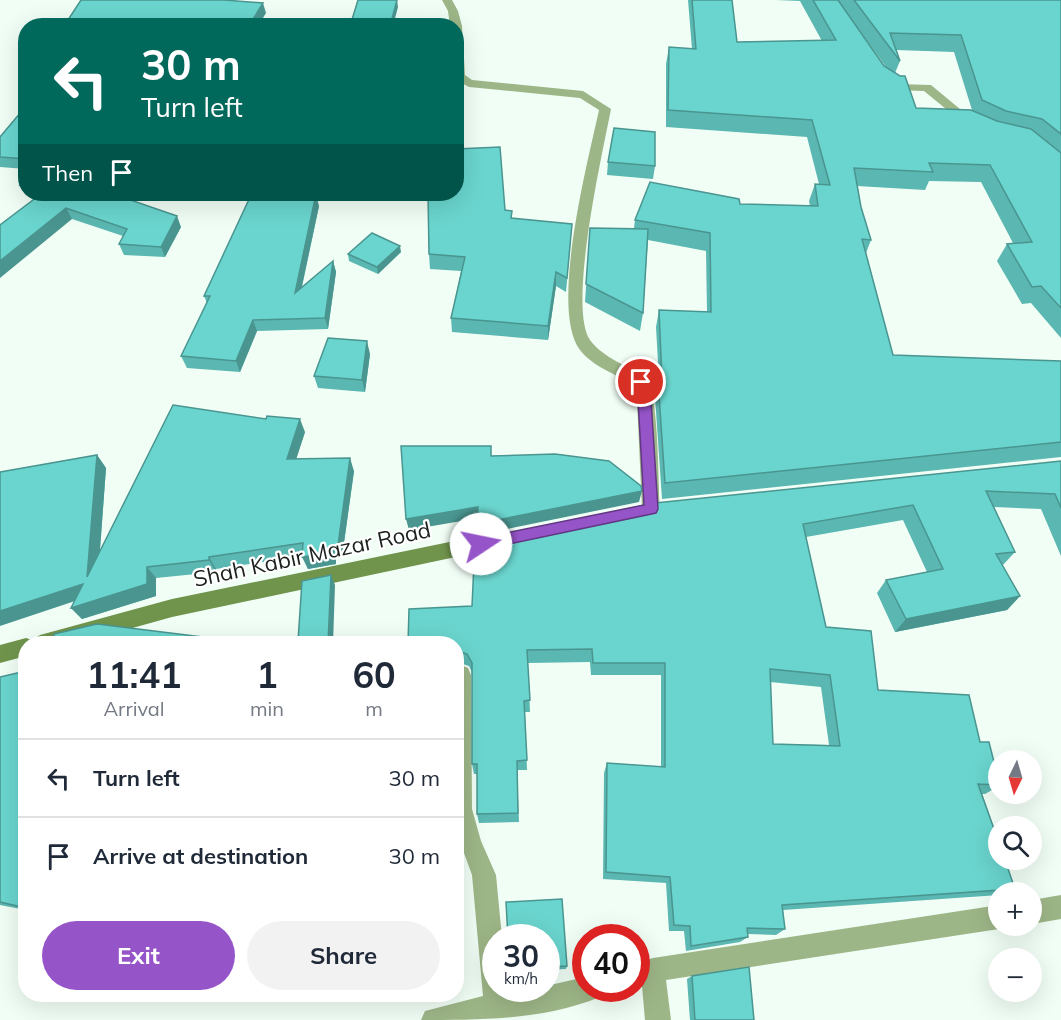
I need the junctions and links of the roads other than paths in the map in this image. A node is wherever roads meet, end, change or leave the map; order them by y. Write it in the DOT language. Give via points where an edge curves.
graph roads {
  1 [pos="447,0"];
  2 [pos="454,18"];
  3 [pos="878,70"];
  4 [pos="464,80"];
  5 [pos="985,129"];
  6 [pos="675,507"];
  7 [pos="651,509"];
  8 [pos="629,514"];
  9 [pos="515,537"];
  10 [pos="69,636"];
  11 [pos="18,649"];
  12 [pos="0,654"];
  13 [pos="464,820"];
  14 [pos="1061,908"];
  15 [pos="1042,911"];
  16 [pos="988,919"];
  17 [pos="650,971"];
  18 [pos="650,990"];
  19 [pos="572,994"];
  20 [pos="496,1005"];
  21 [pos="434,1020"];
  22 [pos="658,1020"];
  1 -- 2 [label="street"];
  3 -- 5 [label="street" via="895,87 927,88 968,122"];
  4 -- 7 [label="street" via="583,95 605,109 583,229 576,300 579,335 595,357 641,382"];
  6 -- 7 [label="street"];
  7 -- 8 [label="street"];
  9 -- 10 [label="street, Shah Kabir Mazar Road" via="172,608"];
  11 -- 12 [label="street"];
  13 -- 20 [label="street" via="484,875"];
  14 -- 15 [label="street"];
  16 -- 17 [label="street"];
  18 -- 22 [label="street"];
  19 -- 20 [label="street"];
  20 -- 21 [label="street"];
}
